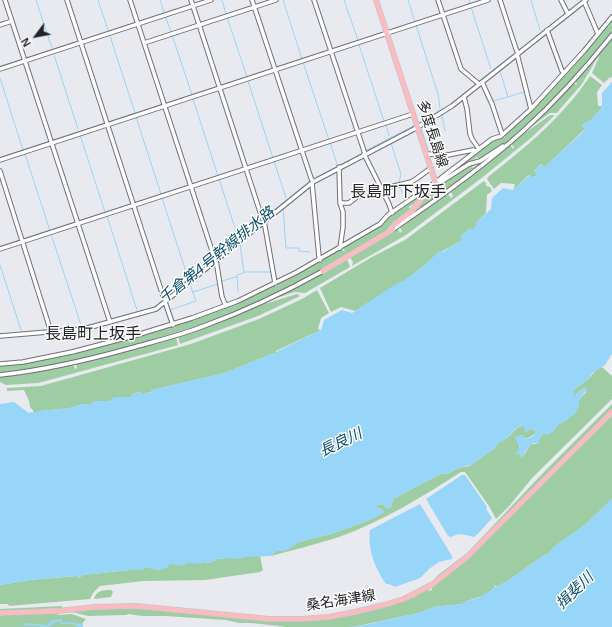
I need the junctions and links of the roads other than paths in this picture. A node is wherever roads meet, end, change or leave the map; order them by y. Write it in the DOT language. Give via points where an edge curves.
graph roads {
  1 [pos="5,0"];
  2 [pos="66,0"];
  3 [pos="130,0"];
  4 [pos="191,0"];
  5 [pos="211,0"];
  6 [pos="252,0"];
  7 [pos="276,0"];
  8 [pos="314,0"];
  9 [pos="376,0"];
  10 [pos="438,0"];
  11 [pos="488,0"];
  12 [pos="500,0"];
  13 [pos="561,0"];
  14 [pos="585,1"];
  15 [pos="193,6"];
  16 [pos="255,7"];
  17 [pos="567,13"];
  18 [pos="443,14"];
  19 [pos="612,17"];
  20 [pos="12,21"];
  21 [pos="138,24"];
  22 [pos="0,25"];
  23 [pos="199,25"];
  24 [pos="547,30"];
  25 [pos="387,33"];
  26 [pos="598,34"];
  27 [pos="612,35"];
  28 [pos="80,43"];
  29 [pos="144,43"];
  30 [pos="331,51"];
  31 [pos="517,52"];
  32 [pos="25,61"];
  33 [pos="0,69"];
  34 [pos="275,70"];
  35 [pos="564,73"];
  36 [pos="479,83"];
  37 [pos="220,88"];
  38 [pos="464,97"];
  39 [pos="164,106"];
  40 [pos="530,109"];
  41 [pos="413,114"];
  42 [pos="107,123"];
  43 [pos="418,126"];
  44 [pos="357,132"];
  45 [pos="502,134"];
  46 [pos="52,141"];
  47 [pos="507,145"];
  48 [pos="302,150"];
  49 [pos="477,150"];
  50 [pos="364,153"];
  51 [pos="427,154"];
  52 [pos="0,160"];
  53 [pos="246,168"];
  54 [pos="339,168"];
  55 [pos="431,168"];
  56 [pos="0,171"];
  57 [pos="312,181"];
  58 [pos="436,182"];
  59 [pos="191,187"];
  60 [pos="382,189"];
  61 [pos="340,203"];
  62 [pos="134,205"];
  63 [pos="392,213"];
  64 [pos="264,220"];
  65 [pos="78,224"];
  66 [pos="392,230"];
  67 [pos="23,242"];
  68 [pos="340,248"];
  69 [pos="0,249"];
  70 [pos="215,259"];
  71 [pos="320,260"];
  72 [pos="323,271"];
  73 [pos="275,283"];
  74 [pos="165,300"];
  75 [pos="226,306"];
  76 [pos="110,320"];
  77 [pos="173,325"];
  78 [pos="51,330"];
  79 [pos="0,336"];
  80 [pos="0,364"];
  81 [pos="0,375"];
  82 [pos="612,412"];
  83 [pos="0,613"];
  1 -- 20 [label="street"];
  2 -- 28 [label="street"];
  3 -- 21 [label="street"];
  4 -- 15 [label="street"];
  5 -- 15 [label="street"];
  6 -- 16 [label="street"];
  7 -- 16 [label="street"];
  8 -- 30 [label="street"];
  9 -- 25 [label="main road, 多度長島線"];
  10 -- 18 [label="street"];
  11 -- 18 [label="street"];
  12 -- 31 [label="street"];
  13 -- 17 [label="street"];
  14 -- 17 [label="street"];
  14 -- 26 [label="street"];
  15 -- 21 [label="street"];
  15 -- 23 [label="street"];
  16 -- 23 [label="street"];
  16 -- 34 [label="street"];
  17 -- 24 [label="street"];
  18 -- 25 [label="street"];
  18 -- 36 [label="street" via="461,68"];
  19 -- 26 [label="street"];
  20 -- 22 [label="street"];
  20 -- 32 [label="street"];
  21 -- 28 [label="street"];
  21 -- 29 [label="street"];
  23 -- 29 [label="street"];
  23 -- 37 [label="street"];
  24 -- 31 [label="street"];
  24 -- 35 [label="street"];
  25 -- 30 [label="street"];
  25 -- 41 [label="main road, 多度長島線"];
  26 -- 35 [label="street"];
  27 -- 47 [label="street" via="563,91"];
  28 -- 32 [label="street"];
  28 -- 42 [label="street"];
  29 -- 39 [label="street"];
  30 -- 34 [label="street"];
  30 -- 44 [label="street"];
  31 -- 36 [label="street"];
  31 -- 40 [label="street"];
  32 -- 33 [label="street"];
  32 -- 46 [label="street"];
  34 -- 37 [label="street"];
  34 -- 48 [label="street"];
  35 -- 40 [label="street"];
  36 -- 38 [label="street"];
  36 -- 45 [label="street" via="492,104"];
  37 -- 39 [label="street"];
  37 -- 53 [label="street"];
  38 -- 43 [label="street"];
  38 -- 49 [label="street" via="470,134"];
  39 -- 42 [label="street"];
  39 -- 59 [label="street"];
  40 -- 45 [label="street"];
  41 -- 43 [label="main road, 多度長島線"];
  41 -- 44 [label="street"];
  42 -- 46 [label="street"];
  42 -- 62 [label="street"];
  43 -- 50 [label="street"];
  43 -- 51 [label="main road, 多度長島線"];
  44 -- 48 [label="street"];
  44 -- 50 [label="street"];
  45 -- 49 [label="street"];
  46 -- 52 [label="street"];
  46 -- 65 [label="street"];
  47 -- 58 [label="street"];
  47 -- 66 [label="street"];
  48 -- 53 [label="street"];
  48 -- 57 [label="street"];
  49 -- 51 [label="street" via="448,155"];
  49 -- 58 [label="street"];
  50 -- 54 [label="street"];
  50 -- 60 [label="street"];
  51 -- 55 [label="main road, 多度長島線"];
  53 -- 59 [label="street"];
  53 -- 64 [label="street"];
  54 -- 57 [label="street"];
  54 -- 61 [label="street"];
  55 -- 58 [label="main road, 多度長島線"];
  55 -- 60 [label="street" via="411,182"];
  56 -- 67 [label="street"];
  57 -- 64 [label="street"];
  57 -- 71 [label="street"];
  58 -- 63 [label="street"];
  58 -- 66 [label="main road, 多度長島線"];
  59 -- 62 [label="street"];
  59 -- 70 [label="street"];
  60 -- 61 [label="street" via="358,196 351,202"];
  60 -- 63 [label="street"];
  61 -- 68 [label="street" via="343,212"];
  62 -- 65 [label="street"];
  62 -- 74 [label="street"];
  63 -- 68 [label="street" via="380,224"];
  64 -- 70 [label="street"];
  64 -- 73 [label="street"];
  65 -- 67 [label="street"];
  65 -- 76 [label="street"];
  66 -- 72 [label="main road, 多度長島線"];
  67 -- 69 [label="street"];
  67 -- 78 [label="street"];
  68 -- 71 [label="street"];
  70 -- 74 [label="street"];
  70 -- 75 [label="street"];
  71 -- 73 [label="street"];
  72 -- 81 [label="street" via="230,316 176,335 68,364"];
  73 -- 75 [label="street"];
  74 -- 76 [label="street" via="156,309"];
  74 -- 77 [label="street"];
  75 -- 77 [label="street"];
  76 -- 78 [label="street" via="84,329"];
  77 -- 80 [label="street" via="72,352"];
  78 -- 79 [label="street"];
  82 -- 83 [label="main road, 桑名海津線" via="468,556 433,584 398,601 329,617 300,619 269,619 136,606 95,606 58,611"];
}
